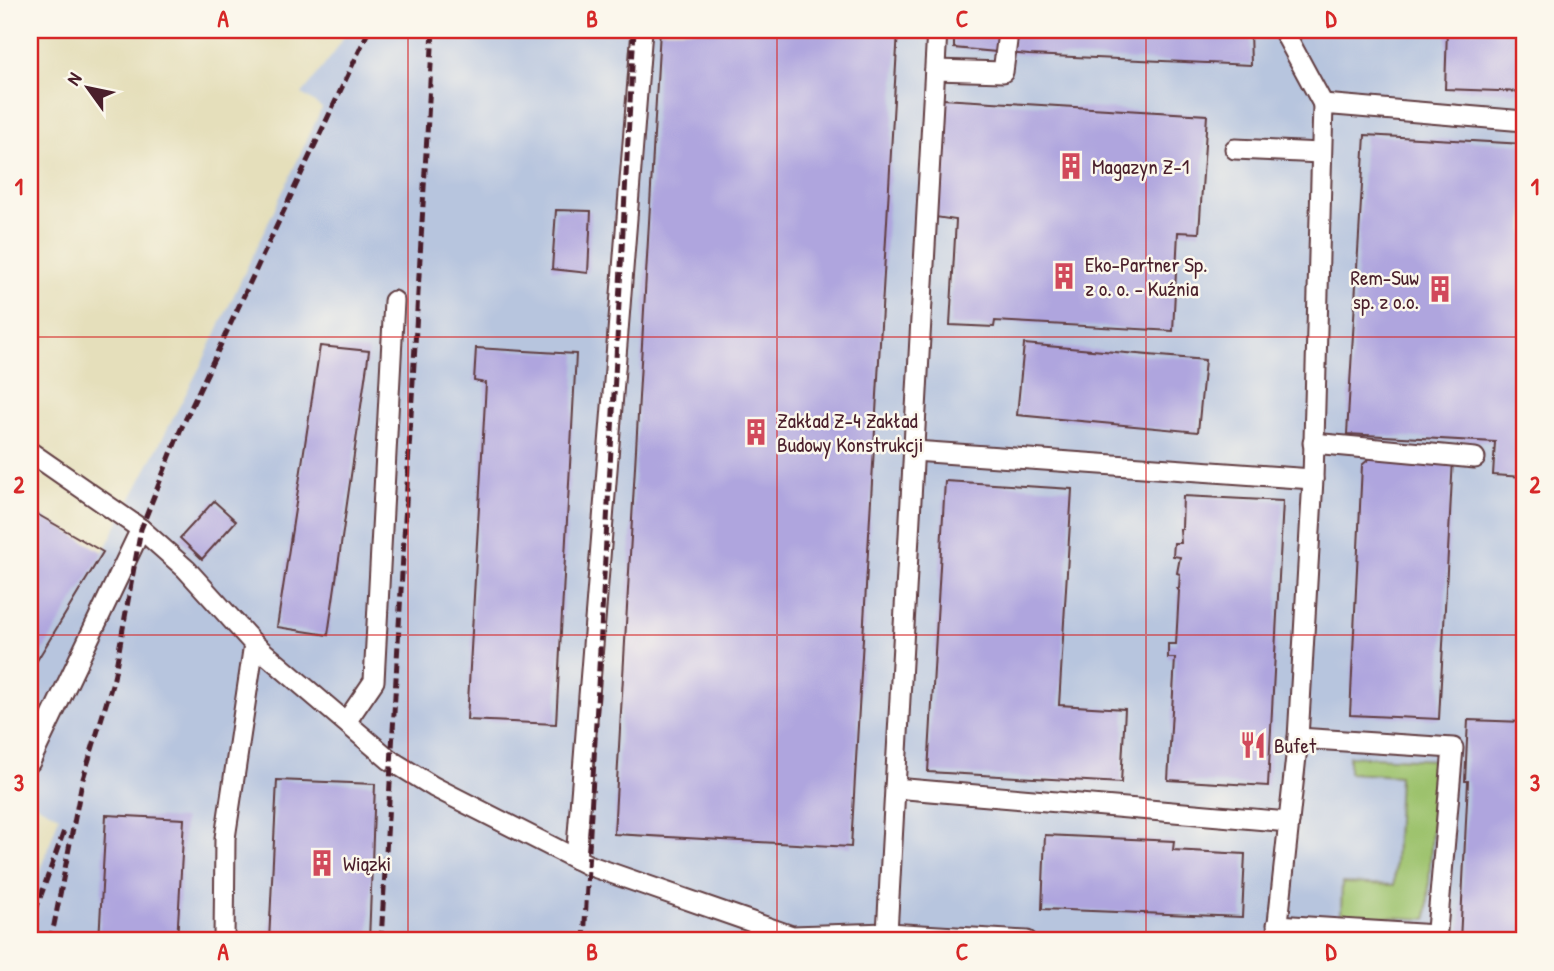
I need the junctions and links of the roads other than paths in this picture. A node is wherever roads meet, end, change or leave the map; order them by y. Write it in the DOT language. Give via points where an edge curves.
graph roads {
  1 [pos="642,30"];
  2 [pos="937,30"];
  3 [pos="1283,30"];
  4 [pos="1007,41"];
  5 [pos="935,70"];
  6 [pos="1323,104"];
  7 [pos="1524,121"];
  8 [pos="1235,149"];
  9 [pos="1321,153"];
  10 [pos="394,301"];
  11 [pos="1313,443"];
  12 [pos="914,451"];
  13 [pos="30,452"];
  14 [pos="1475,458"];
  15 [pos="1313,479"];
  16 [pos="141,529"];
  17 [pos="254,644"];
  18 [pos="346,722"];
  19 [pos="1298,738"];
  20 [pos="30,762"];
  21 [pos="895,788"];
  22 [pos="1289,822"];
  23 [pos="576,859"];
  24 [pos="1277,933"];
  25 [pos="888,937"];
  26 [pos="1436,938"];
  27 [pos="224,941"];
  28 [pos="1027,941"];
  1 -- 23 [label="lane"];
  2 -- 5 [label="lane"];
  3 -- 6 [label="lane"];
  4 -- 5 [label="lane" via="1003,72"];
  5 -- 12 [label="lane"];
  6 -- 7 [label="lane"];
  6 -- 9 [label="lane"];
  8 -- 9 [label="lane"];
  9 -- 11 [label="lane"];
  10 -- 18 [label="lane" via="374,681"];
  11 -- 14 [label="lane"];
  11 -- 15 [label="lane"];
  12 -- 15 [label="lane"];
  12 -- 21 [label="lane"];
  13 -- 16 [label="lane"];
  15 -- 19 [label="lane"];
  16 -- 17 [label="lane" via="186,569"];
  16 -- 20 [label="lane"];
  17 -- 18 [label="lane"];
  17 -- 27 [label="lane" via="225,838"];
  18 -- 23 [label="lane" via="390,760 434,787"];
  19 -- 22 [label="lane"];
  19 -- 26 [label="lane" via="1453,748"];
  21 -- 22 [label="lane"];
  21 -- 25 [label="lane"];
  22 -- 24 [label="lane"];
  23 -- 25 [label="lane" via="792,936"];
  24 -- 26 [label="lane"];
  25 -- 28 [label="lane"];
}
